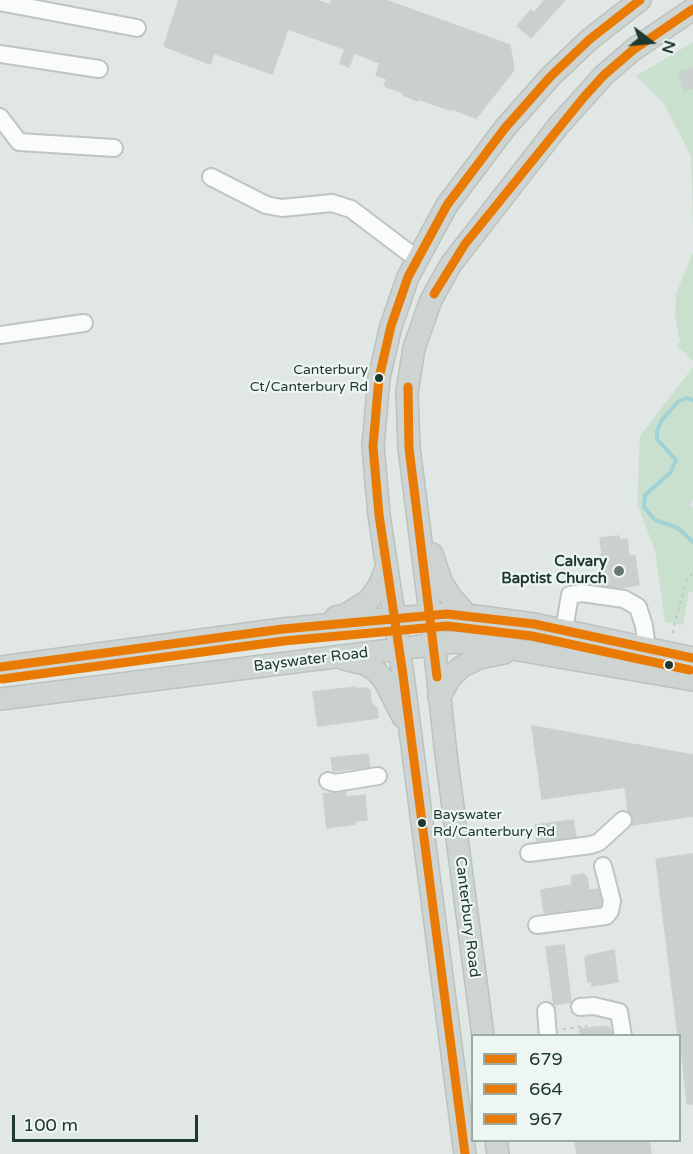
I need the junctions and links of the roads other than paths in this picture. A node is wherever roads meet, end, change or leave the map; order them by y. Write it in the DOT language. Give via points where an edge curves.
graph roads {
  1 [pos="640,0"];
  2 [pos="0,3"];
  3 [pos="693,9"];
  4 [pos="137,28"];
  5 [pos="0,54"];
  6 [pos="99,69"];
  7 [pos="0,117"];
  8 [pos="114,148"];
  9 [pos="211,177"];
  10 [pos="417,259"];
  11 [pos="442,278"];
  12 [pos="84,323"];
  13 [pos="0,335"];
  14 [pos="417,502"];
  15 [pos="386,567"];
  16 [pos="430,615"];
  17 [pos="467,615"];
  18 [pos="394,618"];
  19 [pos="283,629"];
  20 [pos="564,630"];
  21 [pos="434,644"];
  22 [pos="399,648"];
  23 [pos="647,648"];
  24 [pos="529,651"];
  25 [pos="333,657"];
  26 [pos="693,657"];
  27 [pos="0,667"];
  28 [pos="693,680"];
  29 [pos="439,698"];
  30 [pos="0,699"];
  31 [pos="411,734"];
  32 [pos="378,776"];
  33 [pos="328,781"];
  34 [pos="623,820"];
  35 [pos="529,853"];
  36 [pos="603,866"];
  37 [pos="537,925"];
  38 [pos="471,947"];
  39 [pos="440,958"];
  40 [pos="546,1011"];
  41 [pos="610,1019"];
  42 [pos="551,1032"];
  43 [pos="483,1034"];
  44 [pos="623,1034"];
  45 [pos="465,1154"];
  1 -- 10 [label="main road" via="570,57 525,106 447,205"];
  2 -- 4 [label="street"];
  3 -- 11 [label="main road, Canterbury Road" via="633,50 590,90 494,207"];
  5 -- 6 [label="street"];
  7 -- 8 [label="street" via="19,142"];
  9 -- 10 [label="street" via="266,205 282,208 332,203 351,209"];
  10 -- 11 [label="main road"];
  10 -- 15 [label="main road" via="391,326 379,378 373,446"];
  11 -- 14 [label="main road, Canterbury Road" via="421,324 408,392"];
  12 -- 13 [label="street"];
  14 -- 16 [label="main road, Canterbury Road"];
  14 -- 17 [label="main road" via="441,581"];
  15 -- 18 [label="main road"];
  15 -- 19 [label="main road" via="375,592 361,606 345,615"];
  16 -- 17 [label="main road"];
  16 -- 18 [label="main road"];
  16 -- 21 [label="main road, Canterbury Road"];
  17 -- 20 [label="main road"];
  18 -- 19 [label="main road"];
  18 -- 22 [label="main road"];
  19 -- 27 [label="main road"];
  20 -- 23 [label="main road"];
  20 -- 23 [label="street" via="570,595 624,599 638,607"];
  21 -- 22 [label="main road, Bayswater Road"];
  21 -- 24 [label="main road, Bayswater Road" via="454,642"];
  21 -- 29 [label="main road, Canterbury Road"];
  22 -- 25 [label="main road, Bayswater Road"];
  22 -- 31 [label="main road"];
  23 -- 26 [label="main road"];
  24 -- 28 [label="main road, Bayswater Road"];
  24 -- 29 [label="main road" via="468,663 455,672"];
  25 -- 30 [label="main road, Bayswater Road"];
  25 -- 31 [label="main road" via="365,664 376,671"];
  29 -- 38 [label="main road, Canterbury Road"];
  31 -- 39 [label="main road"];
  32 -- 33 [label="street"];
  34 -- 35 [label="street" via="591,845"];
  36 -- 37 [label="street" via="612,901 606,916"];
  38 -- 39 [label="main road"];
  38 -- 43 [label="main road, Canterbury Road"];
  39 -- 45 [label="main road"];
  40 -- 42 [label="street"];
  41 -- 44 [label="street" via="580,1007 598,1006 619,1012"];
}
